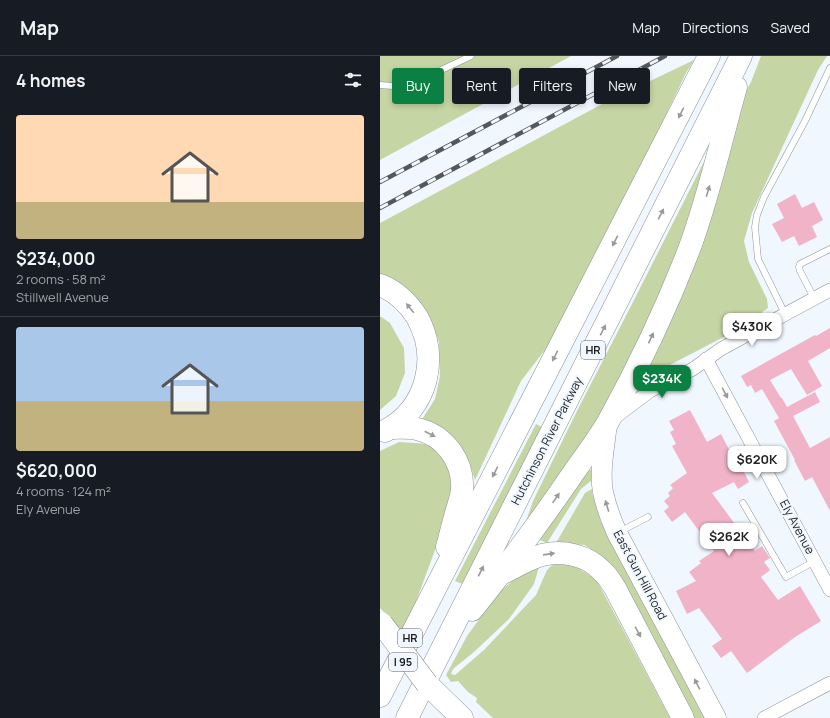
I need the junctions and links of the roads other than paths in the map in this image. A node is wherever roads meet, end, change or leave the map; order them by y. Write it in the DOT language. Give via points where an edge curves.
graph roads {
  1 [pos="471,56"];
  2 [pos="743,56"];
  3 [pos="707,61"];
  4 [pos="830,68"];
  5 [pos="380,85"];
  6 [pos="830,249"];
  7 [pos="380,285"];
  8 [pos="830,290"];
  9 [pos="814,298"];
  10 [pos="380,302"];
  11 [pos="785,314"];
  12 [pos="706,359"];
  13 [pos="607,423"];
  14 [pos="384,427"];
  15 [pos="743,503"];
  16 [pos="648,518"];
  17 [pos="618,533"];
  18 [pos="815,561"];
  19 [pos="500,575"];
  20 [pos="440,579"];
  21 [pos="830,590"];
  22 [pos="381,628"];
  23 [pos="445,643"];
  24 [pos="830,683"];
  25 [pos="380,696"];
  26 [pos="457,713"];
  27 [pos="407,718"];
  28 [pos="683,718"];
  29 [pos="716,718"];
  30 [pos="764,718"];
  1 -- 5 [label="lane" via="405,87"];
  13 -- 2 [label="highway, one-way" via="665,308 690,246 705,201"];
  23 -- 2 [label="highway, Hutchinson River Parkway / HR, one-way"];
  3 -- 20 [label="highway, HR, one-way"];
  4 -- 11 [label="lane" via="757,215 755,227 758,259"];
  6 -- 9 [label="lane" via="800,264 800,271"];
  14 -- 7 [label="highway, one-way" via="406,416 412,409 425,384 429,355 422,328 415,314 398,295"];
  8 -- 9 [label="street"];
  9 -- 11 [label="street"];
  10 -- 14 [label="highway" via="394,312 407,329 416,358 412,383 405,398 393,411"];
  11 -- 12 [label="street"];
  12 -- 13 [label="street" via="650,391"];
  12 -- 18 [label="street, Ely Avenue, one-way"];
  17 -- 13 [label="main road, East Gun Hill Road, one-way" via="603,490 602,470"];
  19 -- 13 [label="highway, one-way" via="556,500"];
  14 -- 20 [label="highway, one-way" via="417,429 434,435 454,454 459,466 462,491"];
  15 -- 18 [label="lane" via="786,577"];
  16 -- 17 [label="lane"];
  29 -- 17 [label="main road, East Gun Hill Road, one-way"];
  18 -- 21 [label="street, Ely Avenue"];
  19 -- 23 [label="highway"];
  19 -- 28 [label="highway, one-way" via="526,561 548,554 576,556 597,566 615,588"];
  20 -- 25 [label="highway, HR"];
  22 -- 26 [label="highway, I 95, bridge" via="426,684"];
  23 -- 27 [label="highway, Hutchinson River Parkway / HR"];
  24 -- 30 [label="street"];
}
